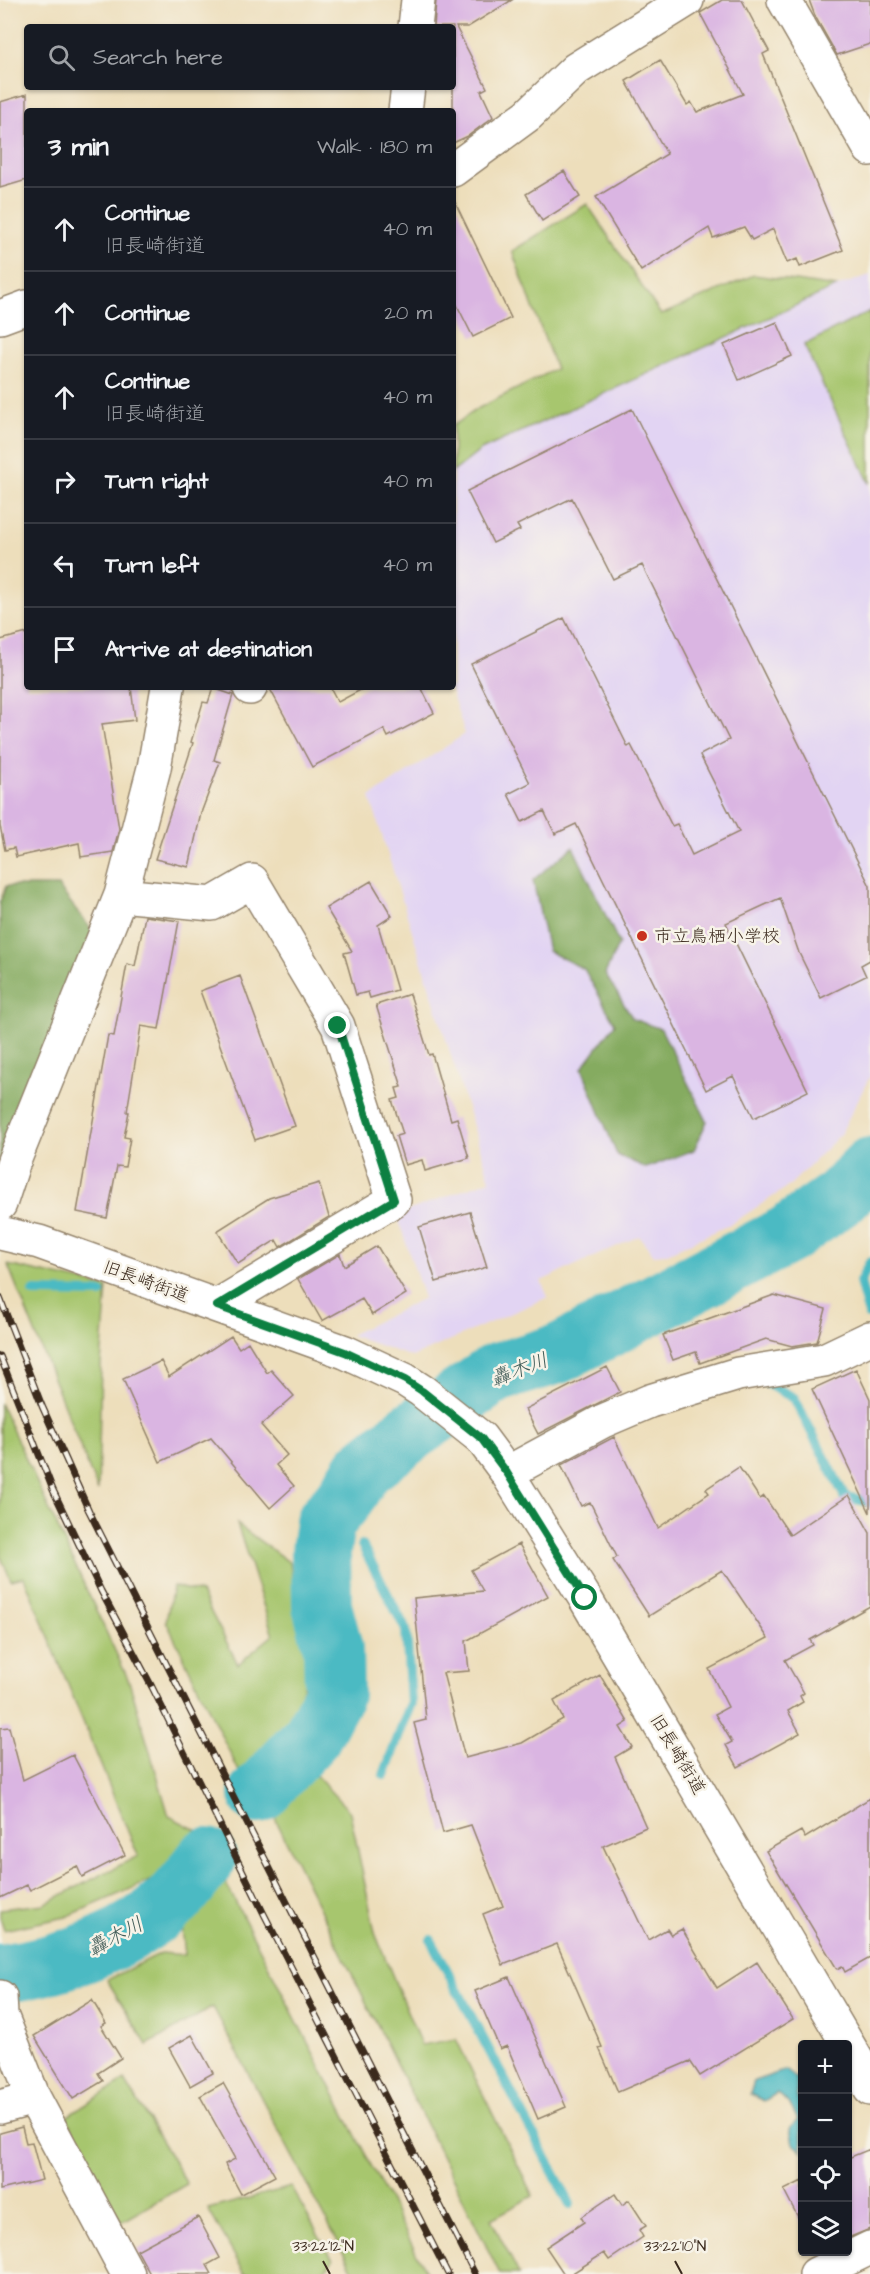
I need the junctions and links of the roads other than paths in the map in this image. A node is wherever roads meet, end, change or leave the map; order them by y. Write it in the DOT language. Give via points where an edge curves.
graph roads {
  1 [pos="418,0"];
  2 [pos="687,0"];
  3 [pos="784,0"];
  4 [pos="415,24"];
  5 [pos="408,90"];
  6 [pos="405,108"];
  7 [pos="870,149"];
  8 [pos="456,168"];
  9 [pos="24,308"];
  10 [pos="0,317"];
  11 [pos="167,690"];
  12 [pos="121,895"];
  13 [pos="0,1204"];
  14 [pos="0,1233"];
  15 [pos="217,1306"];
  16 [pos="870,1338"];
  17 [pos="507,1473"];
  18 [pos="1,2000"];
  19 [pos="867,2072"];
  20 [pos="34,2098"];
  21 [pos="0,2107"];
  22 [pos="870,2248"];
  23 [pos="128,2274"];
  24 [pos="816,2274"];
  1 -- 4 [label="street"];
  2 -- 8 [label="street" via="576,69 528,116"];
  3 -- 7 [label="street"];
  5 -- 6 [label="street"];
  9 -- 10 [label="street"];
  11 -- 12 [label="street" via="154,768"];
  12 -- 13 [label="street"];
  12 -- 15 [label="street" via="212,904 252,881 338,1026 394,1200"];
  14 -- 15 [label="street, 旧長崎街道" via="39,1242"];
  15 -- 17 [label="street, 旧長崎街道" via="345,1352 405,1380 481,1438"];
  16 -- 17 [label="street" via="824,1360 738,1374 650,1401 603,1421"];
  17 -- 19 [label="street, 旧長崎街道"];
  18 -- 20 [label="street" via="2,2015"];
  20 -- 21 [label="street"];
  20 -- 23 [label="street"];
  22 -- 24 [label="street"];
}
